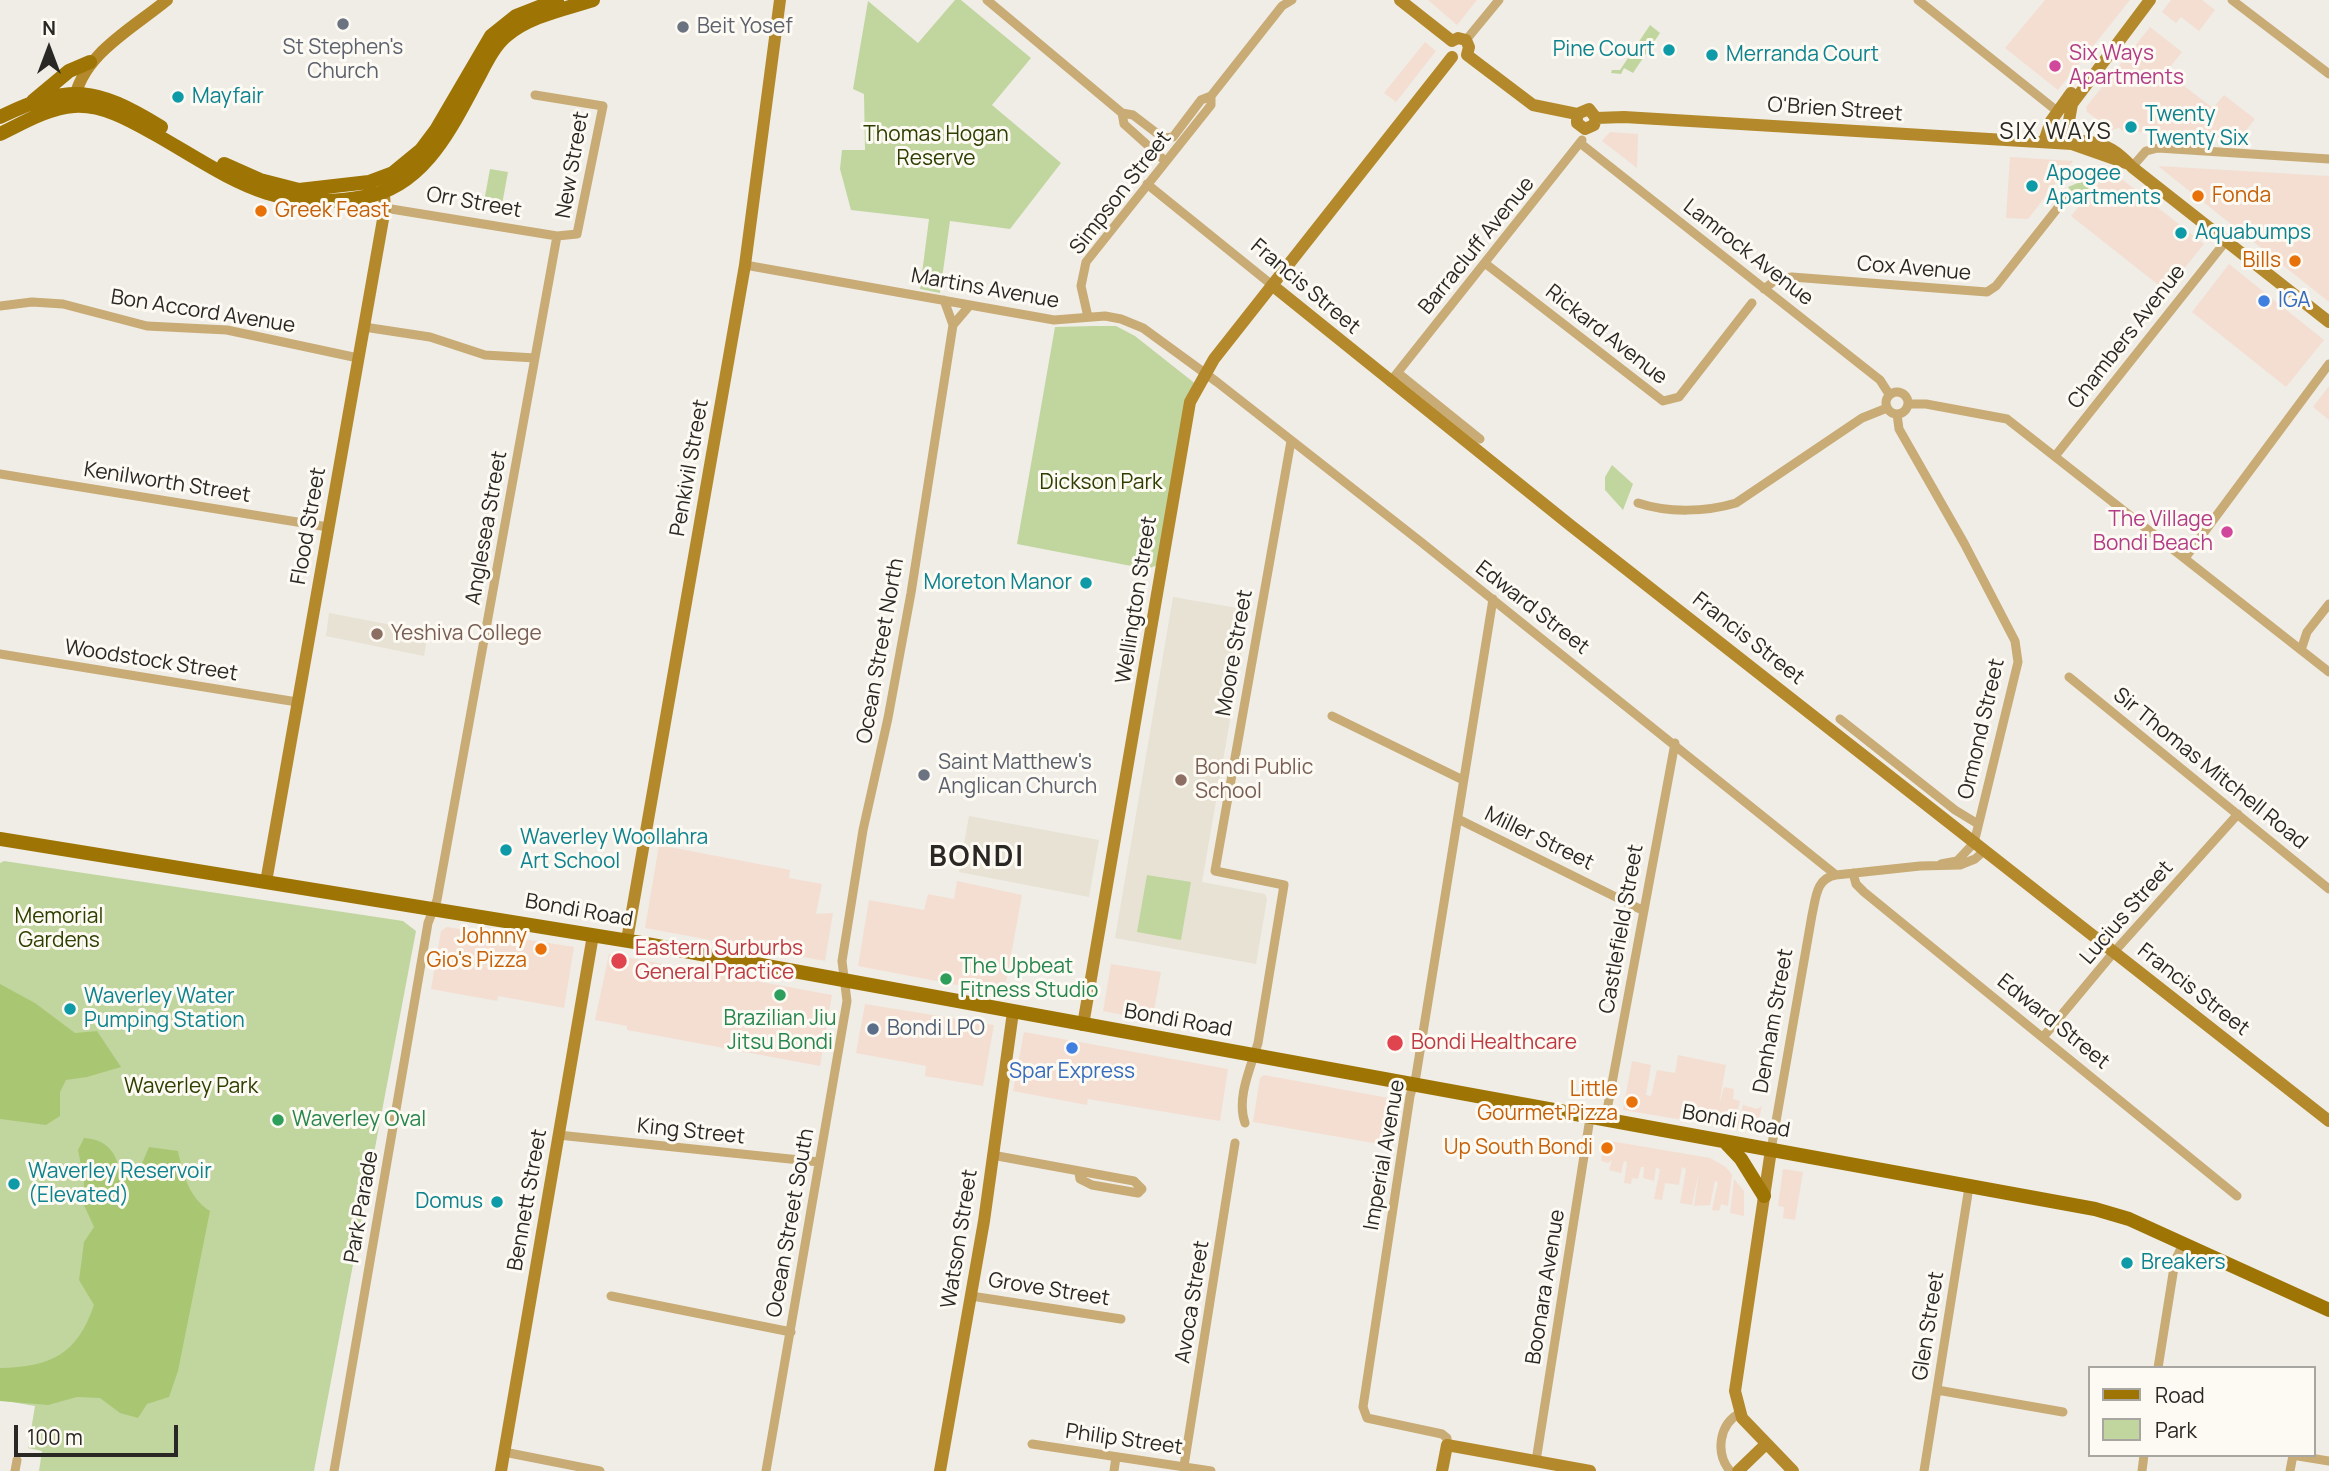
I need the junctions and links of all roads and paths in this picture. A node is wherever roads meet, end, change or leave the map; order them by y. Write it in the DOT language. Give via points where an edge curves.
graph roads {
  1 [pos="167,0"];
  2 [pos="557,0"];
  3 [pos="593,0"];
  4 [pos="780,0"];
  5 [pos="987,0"];
  6 [pos="1292,0"];
  7 [pos="1400,0"];
  8 [pos="1499,0"];
  9 [pos="1919,0"];
  10 [pos="2150,0"];
  11 [pos="2232,0"];
  12 [pos="1282,3"];
  13 [pos="1466,40"];
  14 [pos="1452,41"];
  15 [pos="1467,55"];
  16 [pos="1452,57"];
  17 [pos="90,62"];
  18 [pos="2094,71"];
  19 [pos="2329,74"];
  20 [pos="535,95"];
  21 [pos="1211,96"];
  22 [pos="74,99"];
  23 [pos="30,104"];
  24 [pos="2057,111"];
  25 [pos="1122,113"];
  26 [pos="1577,114"];
  27 [pos="0,117"];
  28 [pos="1596,118"];
  29 [pos="1587,129"];
  30 [pos="0,134"];
  31 [pos="2044,142"];
  32 [pos="1580,143"];
  33 [pos="2068,143"];
  34 [pos="2329,159"];
  35 [pos="1164,160"];
  36 [pos="2131,165"];
  37 [pos="384,184"];
  38 [pos="1147,184"];
  39 [pos="2064,200"];
  40 [pos="385,208"];
  41 [pos="557,236"];
  42 [pos="2225,241"];
  43 [pos="1486,264"];
  44 [pos="745,265"];
  45 [pos="1272,285"];
  46 [pos="1764,289"];
  47 [pos="944,300"];
  48 [pos="1752,303"];
  49 [pos="970,305"];
  50 [pos="0,306"];
  51 [pos="1088,317"];
  52 [pos="2329,322"];
  53 [pos="953,325"];
  54 [pos="364,327"];
  55 [pos="358,358"];
  56 [pos="535,358"];
  57 [pos="2329,364"];
  58 [pos="1203,374"];
  59 [pos="1394,377"];
  60 [pos="1889,394"];
  61 [pos="1908,404"];
  62 [pos="1887,408"];
  63 [pos="1897,414"];
  64 [pos="1480,439"];
  65 [pos="1290,442"];
  66 [pos="2056,455"];
  67 [pos="0,474"];
  68 [pos="1637,503"];
  69 [pos="328,527"];
  70 [pos="2185,558"];
  71 [pos="1493,599"];
  72 [pos="2329,604"];
  73 [pos="2301,650"];
  74 [pos="0,654"];
  75 [pos="2329,672"];
  76 [pos="2069,677"];
  77 [pos="297,702"];
  78 [pos="1332,716"];
  79 [pos="1840,719"];
  80 [pos="1675,743"];
  81 [pos="1463,780"];
  82 [pos="2238,814"];
  83 [pos="1458,819"];
  84 [pos="1978,824"];
  85 [pos="0,839"];
  86 [pos="1979,847"];
  87 [pos="1853,873"];
  88 [pos="1836,874"];
  89 [pos="266,882"];
  90 [pos="2329,888"];
  91 [pos="434,909"];
  92 [pos="1642,910"];
  93 [pos="593,935"];
  94 [pos="626,940"];
  95 [pos="2114,952"];
  96 [pos="844,981"];
  97 [pos="1013,1012"];
  98 [pos="1083,1025"];
  99 [pos="2044,1036"];
  100 [pos="1253,1056"];
  101 [pos="1413,1086"];
  102 [pos="1590,1118"];
  103 [pos="1605,1121"];
  104 [pos="2329,1121"];
  105 [pos="1245,1123"];
  106 [pos="558,1135"];
  107 [pos="1724,1141"];
  108 [pos="1235,1143"];
  109 [pos="1771,1150"];
  110 [pos="992,1155"];
  111 [pos="819,1162"];
  112 [pos="1079,1173"];
  113 [pos="1969,1186"];
  114 [pos="1764,1196"];
  115 [pos="2237,1196"];
  116 [pos="2183,1244"];
  117 [pos="611,1296"];
  118 [pos="971,1296"];
  119 [pos="2329,1310"];
  120 [pos="1121,1319"];
  121 [pos="791,1332"];
  122 [pos="2158,1366"];
  123 [pos="1937,1390"];
  124 [pos="2063,1412"];
  125 [pos="1740,1413"];
  126 [pos="1032,1444"];
  127 [pos="1766,1444"];
  128 [pos="1447,1445"];
  129 [pos="504,1452"];
  130 [pos="1116,1457"];
  131 [pos="2304,1457"];
  132 [pos="17,1460"];
  133 [pos="1536,1461"];
  134 [pos="2329,1461"];
  135 [pos="1184,1466"];
  136 [pos="15,1471"];
  137 [pos="334,1471"];
  138 [pos="501,1471"];
  139 [pos="600,1471"];
  140 [pos="766,1471"];
  141 [pos="940,1471"];
  142 [pos="1114,1471"];
  143 [pos="1211,1471"];
  144 [pos="1443,1471"];
  145 [pos="1590,1471"];
  146 [pos="1730,1471"];
  147 [pos="1738,1471"];
  148 [pos="1793,1471"];
  149 [pos="1924,1471"];
  1 -- 17 [label="street"];
  2 -- 37 [label="main road" via="499,28 478,55 430,139"];
  3 -- 37 [label="main road" via="506,36 446,137 417,171"];
  4 -- 44 [label="street, Penkivil Street"];
  5 -- 25 [label="street"];
  6 -- 12 [label="street, Simpson Street"];
  7 -- 14 [label="street"];
  8 -- 13 [label="street"];
  9 -- 24 [label="street"];
  10 -- 18 [label="street"];
  11 -- 19 [label="street"];
  12 -- 21 [label="street, Simpson Street"];
  13 -- 14 [label="street"];
  13 -- 15 [label="street"];
  14 -- 16 [label="street" via="1448,47"];
  15 -- 16 [label="street"];
  15 -- 26 [label="street" via="1533,105"];
  16 -- 45 [label="street, Wellington Street"];
  17 -- 22 [label="street"];
  17 -- 23 [label="main road" via="69,71"];
  18 -- 24 [label="street"];
  18 -- 33 [label="street" via="2072,104"];
  20 -- 41 [label="street, New Street" via="603,106 580,230 572,236"];
  21 -- 25 [label="street, Simpson Street" via="1201,100 1168,139 1133,115"];
  21 -- 35 [label="street, Simpson Street" via="1211,105"];
  22 -- 23 [label="main road"];
  22 -- 30 [label="main road"];
  22 -- 37 [label="main road" via="91,93 110,99 220,162 286,188"];
  23 -- 27 [label="main road"];
  24 -- 31 [label="street"];
  25 -- 35 [label="street" via="1124,124"];
  26 -- 28 [label="street" via="1589,109"];
  26 -- 29 [label="street" via="1577,123"];
  28 -- 29 [label="street"];
  28 -- 31 [label="street, O'Brien Street"];
  29 -- 32 [label="street, Barracluff Avenue"];
  31 -- 33 [label="street, O'Brien Street"];
  32 -- 43 [label="street, Barracluff Avenue"];
  32 -- 46 [label="street, Lamrock Avenue"];
  33 -- 36 [label="street, O'Brien Street"];
  34 -- 36 [label="street" via="2158,148 2146,151"];
  35 -- 38 [label="street, Simpson Street"];
  36 -- 42 [label="street, O'Brien Street"];
  37 -- 40 [label="street, Flood Street"];
  38 -- 45 [label="street, Francis Street"];
  38 -- 51 [label="street, Simpson Street" via="1086,262 1081,286"];
  39 -- 46 [label="street, Cox Avenue" via="1987,292 1792,277 1777,279"];
  40 -- 41 [label="street, Orr Street"];
  40 -- 54 [label="street, Flood Street"];
  41 -- 56 [label="street, Anglesea Street"];
  42 -- 52 [label="street, O'Brien Street"];
  42 -- 66 [label="street, Chambers Avenue"];
  43 -- 48 [label="street, Rickard Avenue" via="1663,401 1678,397"];
  43 -- 59 [label="street, Barracluff Avenue"];
  44 -- 47 [label="street, Martins Avenue"];
  44 -- 94 [label="street, Penkivil Street"];
  45 -- 58 [label="street, Wellington Street"];
  45 -- 59 [label="street, Francis Street"];
  46 -- 60 [label="street, Lamrock Avenue" via="1880,380"];
  47 -- 49 [label="street, Martins Avenue"];
  47 -- 53 [label="street, Ocean Street North"];
  49 -- 51 [label="street, Martins Avenue" via="1062,321"];
  49 -- 53 [label="street"];
  50 -- 55 [label="street, Bon Accord Avenue" via="63,304 147,326 228,330"];
  51 -- 58 [label="street, Martins Avenue" via="1136,324"];
  53 -- 96 [label="street, Ocean Street North" via="909,603 863,830 842,961"];
  54 -- 55 [label="street, Flood Street"];
  54 -- 56 [label="street" via="430,337 485,355"];
  55 -- 69 [label="street, Flood Street"];
  56 -- 91 [label="street, Anglesea Street"];
  57 -- 70 [label="street"];
  58 -- 65 [label="street, Edward Street"];
  58 -- 98 [label="street, Wellington Street" via="1184,423"];
  59 -- 64 [label="street, Francis Street"];
  59 -- 86 [label="street, Francis Street"];
  60 -- 61 [label="street" via="1902,393"];
  60 -- 62 [label="street"];
  61 -- 63 [label="street"];
  61 -- 66 [label="street" via="2000,415"];
  62 -- 63 [label="street"];
  62 -- 68 [label="street" via="1862,418 1736,503 1716,509 1657,509"];
  63 -- 84 [label="street, Ormond Street" via="1899,429 2015,641 2018,662"];
  65 -- 71 [label="street, Edward Street"];
  65 -- 100 [label="street, Moore Street" via="1215,870 1284,885"];
  66 -- 70 [label="street"];
  67 -- 69 [label="street, Kenilworth Street"];
  69 -- 77 [label="street, Flood Street"];
  70 -- 73 [label="street"];
  71 -- 80 [label="street, Edward Street"];
  71 -- 81 [label="street, Imperial Avenue"];
  72 -- 73 [label="street" via="2306,632"];
  73 -- 75 [label="street"];
  74 -- 77 [label="street, Woodstock Street"];
  76 -- 82 [label="street, Sir Thomas Mitchell Road"];
  77 -- 89 [label="street, Flood Street"];
  78 -- 81 [label="street"];
  79 -- 84 [label="street"];
  80 -- 88 [label="street, Edward Street"];
  80 -- 92 [label="street, Castlefield Street"];
  81 -- 83 [label="street, Imperial Avenue"];
  82 -- 90 [label="street, Sir Thomas Mitchell Road"];
  82 -- 95 [label="street, Lucius Street"];
  83 -- 92 [label="street, Miller Street"];
  83 -- 101 [label="street, Imperial Avenue"];
  84 -- 86 [label="street, Ormond Street"];
  85 -- 89 [label="main road, Bondi Road"];
  86 -- 87 [label="street" via="1957,861"];
  86 -- 95 [label="street, Francis Street"];
  87 -- 88 [label="street"];
  87 -- 99 [label="street, Edward Street" via="1864,892"];
  88 -- 109 [label="street, Denham Street" via="1825,877 1817,893"];
  89 -- 91 [label="main road, Bondi Road"];
  91 -- 93 [label="main road, Bondi Road"];
  91 -- 137 [label="street, Park Parade"];
  92 -- 103 [label="street, Castlefield Street"];
  93 -- 94 [label="main road, Bondi Road"];
  93 -- 106 [label="street, Bennett Street"];
  94 -- 96 [label="main road, Bondi Road"];
  95 -- 99 [label="street, Lucius Street"];
  95 -- 104 [label="street, Francis Street"];
  96 -- 97 [label="main road, Bondi Road"];
  96 -- 111 [label="street, Ocean Street South" via="847,1001"];
  97 -- 98 [label="main road, Bondi Road"];
  97 -- 110 [label="street, Watson Street"];
  98 -- 100 [label="main road, Bondi Road"];
  99 -- 115 [label="street, Edward Street"];
  100 -- 101 [label="main road, Bondi Road"];
  100 -- 105 [label="street" via="1242,1107"];
  101 -- 102 [label="main road, Bondi Road"];
  101 -- 128 [label="street, Imperial Avenue" via="1363,1411 1371,1420 1442,1434"];
  102 -- 103 [label="main road, Bondi Road"];
  102 -- 133 [label="street, Boonara Avenue"];
  103 -- 107 [label="main road, Bondi Road"];
  106 -- 111 [label="street, King Street"];
  106 -- 129 [label="street, Bennett Street"];
  107 -- 109 [label="main road, Bondi Road"];
  107 -- 114 [label="main road"];
  108 -- 135 [label="street, Avoca Street"];
  109 -- 113 [label="main road, Bondi Road"];
  109 -- 114 [label="street, Denham Street"];
  110 -- 112 [label="street"];
  110 -- 118 [label="street, Watson Street"];
  111 -- 121 [label="street, Ocean Street South"];
  112 -- 112 [label="street" via="1134,1181 1142,1189 1138,1193 1092,1185 1080,1179"];
  113 -- 116 [label="main road, Bondi Road" via="2111,1213"];
  113 -- 123 [label="street, Glen Street"];
  114 -- 125 [label="street, Denham Street" via="1736,1383"];
  116 -- 119 [label="main road, Bondi Road"];
  116 -- 122 [label="street" via="2175,1261"];
  117 -- 121 [label="street"];
  118 -- 120 [label="street, Grove Street"];
  118 -- 141 [label="street, Watson Street"];
  121 -- 140 [label="street, Ocean Street South"];
  123 -- 124 [label="street"];
  123 -- 149 [label="street, Glen Street"];
  125 -- 127 [label="street"];
  125 -- 146 [label="street" via="1725,1424 1721,1441 1723,1460"];
  126 -- 130 [label="street, Philip Street"];
  127 -- 147 [label="street"];
  127 -- 148 [label="street"];
  128 -- 133 [label="street"];
  128 -- 144 [label="street"];
  129 -- 138 [label="street, Bennett Street"];
  129 -- 139 [label="street"];
  130 -- 135 [label="street, Philip Street"];
  130 -- 142 [label="street"];
  131 -- 134 [label="street"];
  132 -- 136 [label="street"];
  133 -- 145 [label="street"];
  135 -- 143 [label="street, Philip Street"];
}
